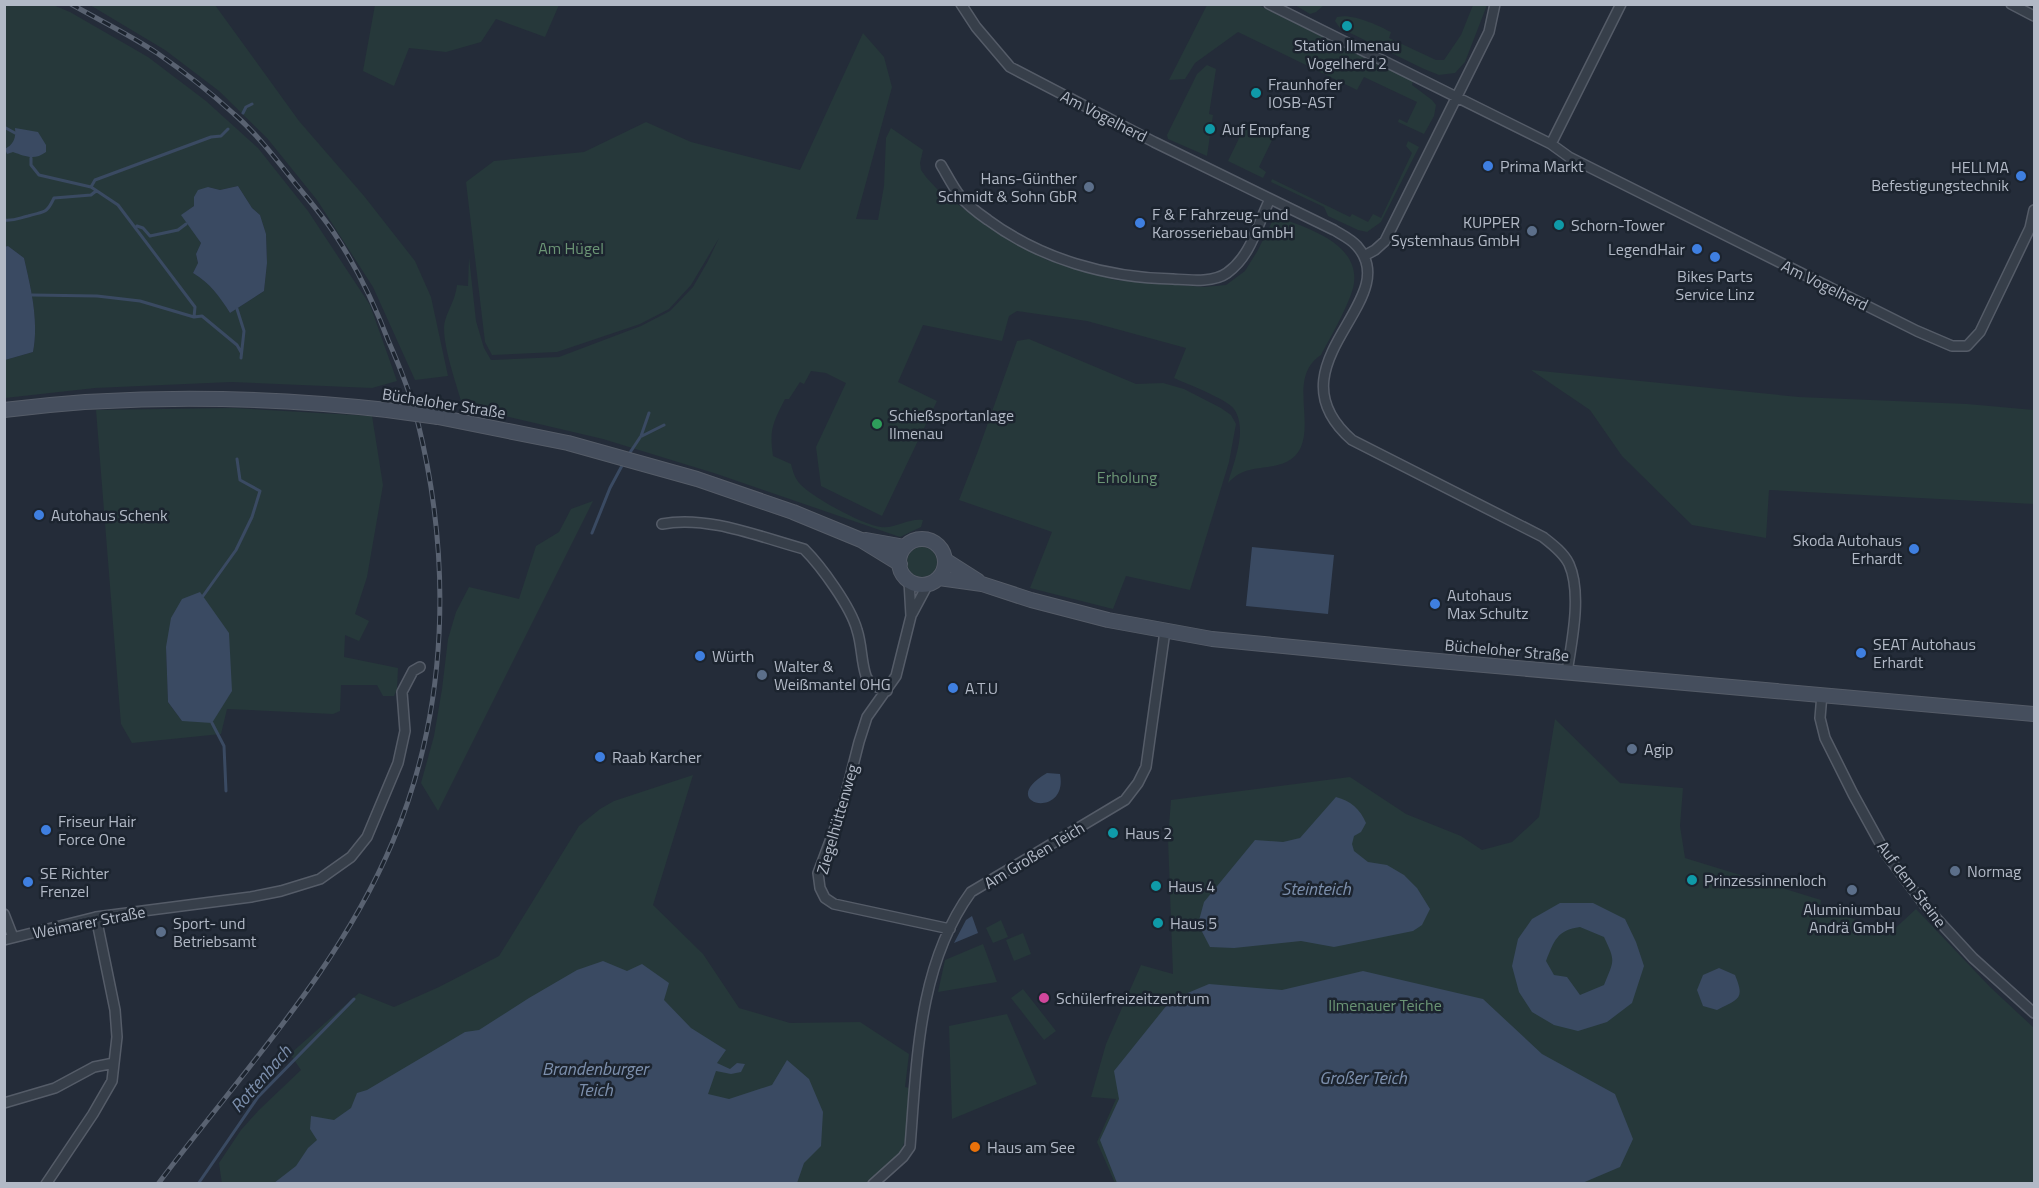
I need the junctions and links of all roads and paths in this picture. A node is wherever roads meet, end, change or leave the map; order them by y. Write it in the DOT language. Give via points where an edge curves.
graph roads {
  1 [pos="961,4"];
  2 [pos="1269,4"];
  3 [pos="1496,4"];
  4 [pos="1621,4"];
  5 [pos="2012,4"];
  6 [pos="2034,16"];
  7 [pos="1456,98"];
  8 [pos="1551,144"];
  9 [pos="941,165"];
  10 [pos="1270,199"];
  11 [pos="2034,210"];
  12 [pos="1364,256"];
  13 [pos="4,410"];
  14 [pos="662,524"];
  15 [pos="861,540"];
  16 [pos="905,547"];
  17 [pos="945,560"];
  18 [pos="900,564"];
  19 [pos="909,581"];
  20 [pos="933,581"];
  21 [pos="982,584"];
  22 [pos="911,616"];
  23 [pos="1165,631"];
  24 [pos="420,667"];
  25 [pos="1567,672"];
  26 [pos="887,691"];
  27 [pos="1822,694"];
  28 [pos="2034,714"];
  29 [pos="4,914"];
  30 [pos="96,917"];
  31 [pos="950,929"];
  32 [pos="9,938"];
  33 [pos="2034,1013"];
  34 [pos="114,1063"];
  35 [pos="4,1103"];
  36 [pos="46,1184"];
  37 [pos="873,1184"];
  1 -- 10 [label="street, Am Vogelherd" via="1010,67"];
  2 -- 7 [label="street, Am Vogelherd"];
  3 -- 7 [label="street" via="1489,32"];
  4 -- 8 [label="street"];
  5 -- 6 [label="street"];
  7 -- 8 [label="street, Am Vogelherd"];
  7 -- 12 [label="street" via="1385,241"];
  8 -- 11 [label="street, Am Vogelherd" via="1569,157 1952,346 1967,345 1980,332 2030,228"];
  9 -- 10 [label="street" via="960,196 1003,231 1027,244 1107,272 1154,279 1210,279 1225,275 1240,262 1251,244"];
  10 -- 12 [label="street, Am Vogelherd" via="1347,237"];
  12 -- 25 [label="street" via="1368,276 1323,375 1323,398 1331,419 1352,440 1527,528 1565,557 1575,590"];
  13 -- 15 [label="main road, Bücheloher Straße, bridge" via="164,399 268,400 438,417 654,465 793,512"];
  14 -- 26 [label="street" via="709,524 804,549 849,611 866,677 874,686"];
  15 -- 16 [label="main road, Bücheloher Straße"];
  15 -- 18 [label="main road, Bücheloher Straße"];
  16 -- 17 [label="main road, Bücheloher Straße" via="919,540 931,541 941,549"];
  16 -- 18 [label="main road"];
  17 -- 20 [label="main road" via="944,569"];
  17 -- 21 [label="main road, Bücheloher Straße"];
  18 -- 19 [label="main road"];
  19 -- 20 [label="main road, Bücheloher Straße"];
  19 -- 22 [label="street, Ziegelhüttenweg"];
  20 -- 21 [label="main road, Bücheloher Straße"];
  20 -- 22 [label="street, Ziegelhüttenweg"];
  21 -- 23 [label="main road, Bücheloher Straße" via="1070,610"];
  22 -- 26 [label="street, Ziegelhüttenweg" via="896,676"];
  23 -- 25 [label="main road, Bücheloher Straße" via="1281,646"];
  23 -- 31 [label="street, Am Großen Teich" via="1146,767 1138,783 1125,800 971,892"];
  24 -- 30 [label="street, Weimarer Straße" via="413,671 402,692 405,732 398,763 367,837 351,857 320,879 282,891"];
  25 -- 27 [label="main road, Bücheloher Straße"];
  26 -- 31 [label="street, Ziegelhüttenweg" via="867,717 858,742 842,809 818,873 820,888 834,904"];
  27 -- 28 [label="main road, Bücheloher Straße"];
  27 -- 33 [label="street, Auf dem Steine" via="1820,718 1825,738 1886,854 1926,907 1973,958"];
  29 -- 32 [label="street"];
  30 -- 32 [label="street, Weimarer Straße"];
  30 -- 34 [label="street" via="115,1010"];
  31 -- 37 [label="street, Am Großen Teich" via="929,985 919,1032 910,1147"];
  34 -- 35 [label="street" via="94,1067 55,1088"];
  34 -- 36 [label="street" via="112,1081"];
}
